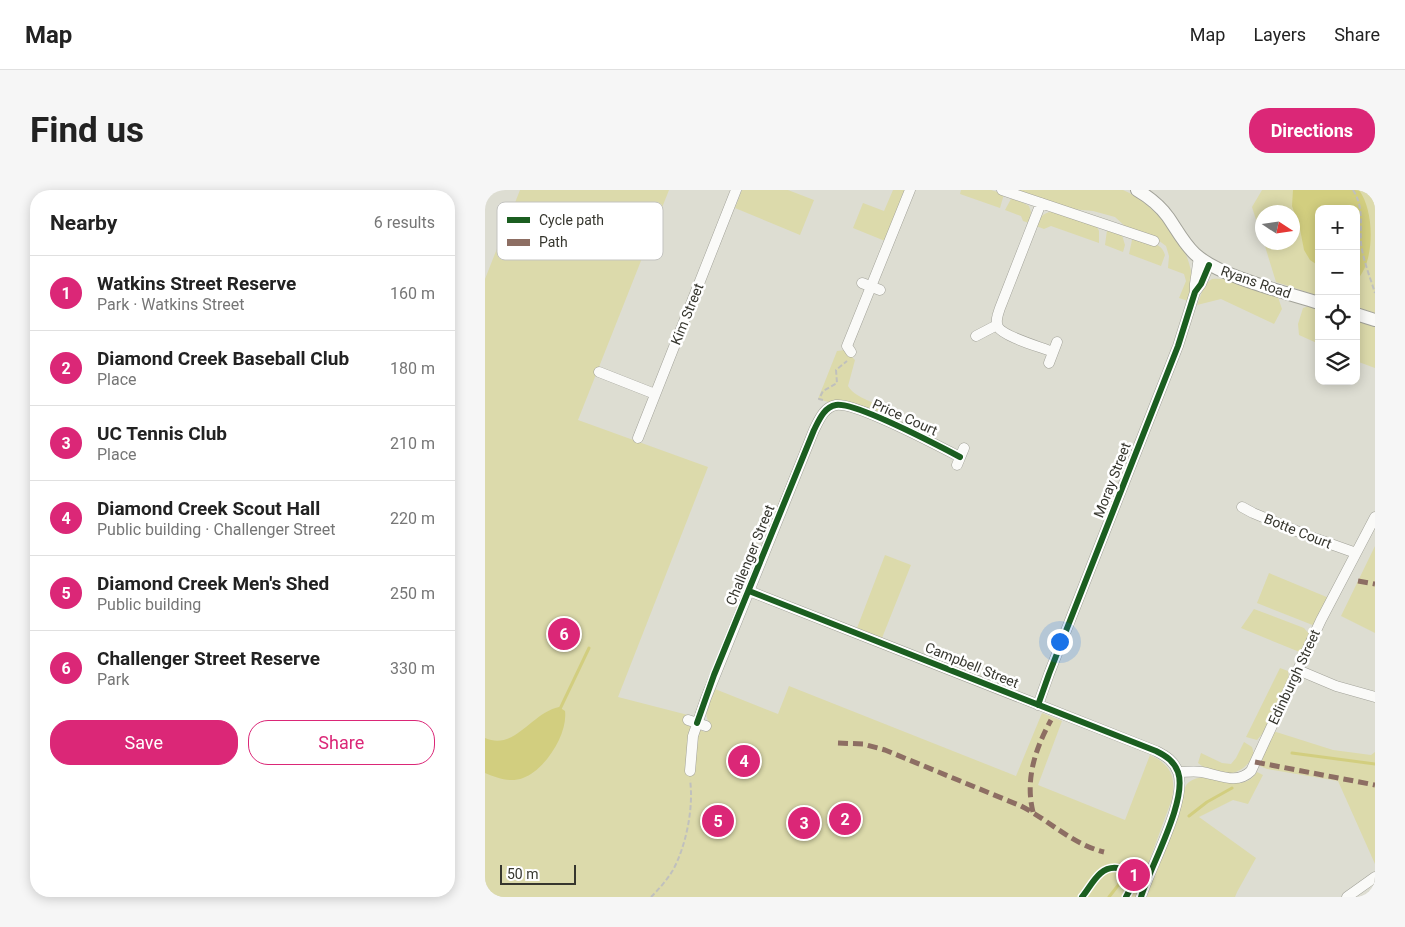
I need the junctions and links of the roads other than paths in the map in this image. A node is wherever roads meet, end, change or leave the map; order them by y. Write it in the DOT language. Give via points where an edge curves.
graph roads {
  1 [pos="736,190"];
  2 [pos="910,190"];
  3 [pos="1002,190"];
  4 [pos="1137,190"];
  5 [pos="1041,203"];
  6 [pos="1154,241"];
  7 [pos="1204,261"];
  8 [pos="1315,301"];
  9 [pos="1360,315"];
  10 [pos="1375,320"];
  11 [pos="997,325"];
  12 [pos="976,336"];
  13 [pos="847,351"];
  14 [pos="1049,363"];
  15 [pos="599,372"];
  16 [pos="655,394"];
  17 [pos="837,405"];
  18 [pos="638,438"];
  19 [pos="960,457"];
  20 [pos="1242,507"];
  21 [pos="1375,518"];
  22 [pos="1356,553"];
  23 [pos="749,591"];
  24 [pos="1298,670"];
  25 [pos="1375,697"];
  26 [pos="1038,705"];
  27 [pos="1178,772"];
  28 [pos="690,775"];
  29 [pos="1375,878"];
  30 [pos="1141,897"];
  31 [pos="1347,897"];
  1 -- 16 [label="street, Kim Street"];
  2 -- 13 [label="street"];
  3 -- 5 [label="street"];
  4 -- 7 [label="main road, Ryans Road" via="1155,202 1189,248"];
  5 -- 6 [label="street"];
  5 -- 11 [label="street" via="997,314"];
  7 -- 8 [label="main road, Ryans Road" via="1247,280"];
  7 -- 26 [label="street, Moray Street" via="1201,284 1195,292 1168,371"];
  9 -- 10 [label="main road"];
  11 -- 12 [label="street"];
  11 -- 14 [label="street" via="1007,334 1055,347"];
  15 -- 16 [label="street"];
  16 -- 18 [label="street, Kim Street"];
  17 -- 19 [label="street, Price Court" via="888,422"];
  17 -- 23 [label="street, Challenger Street" via="826,410 818,421"];
  20 -- 22 [label="street, Botte Court"];
  21 -- 22 [label="street, Edinburgh Street"];
  22 -- 24 [label="street, Edinburgh Street"];
  23 -- 26 [label="street, Campbell Street"];
  23 -- 28 [label="street, Challenger Street" via="697,723"];
  24 -- 25 [label="street" via="1336,686"];
  24 -- 27 [label="street, Edinburgh Street" via="1248,774 1235,779 1201,772"];
  26 -- 27 [label="street, Campbell Street" via="1156,751 1169,758"];
  27 -- 30 [label="street" via="1175,810"];
  29 -- 31 [label="street"];
}
